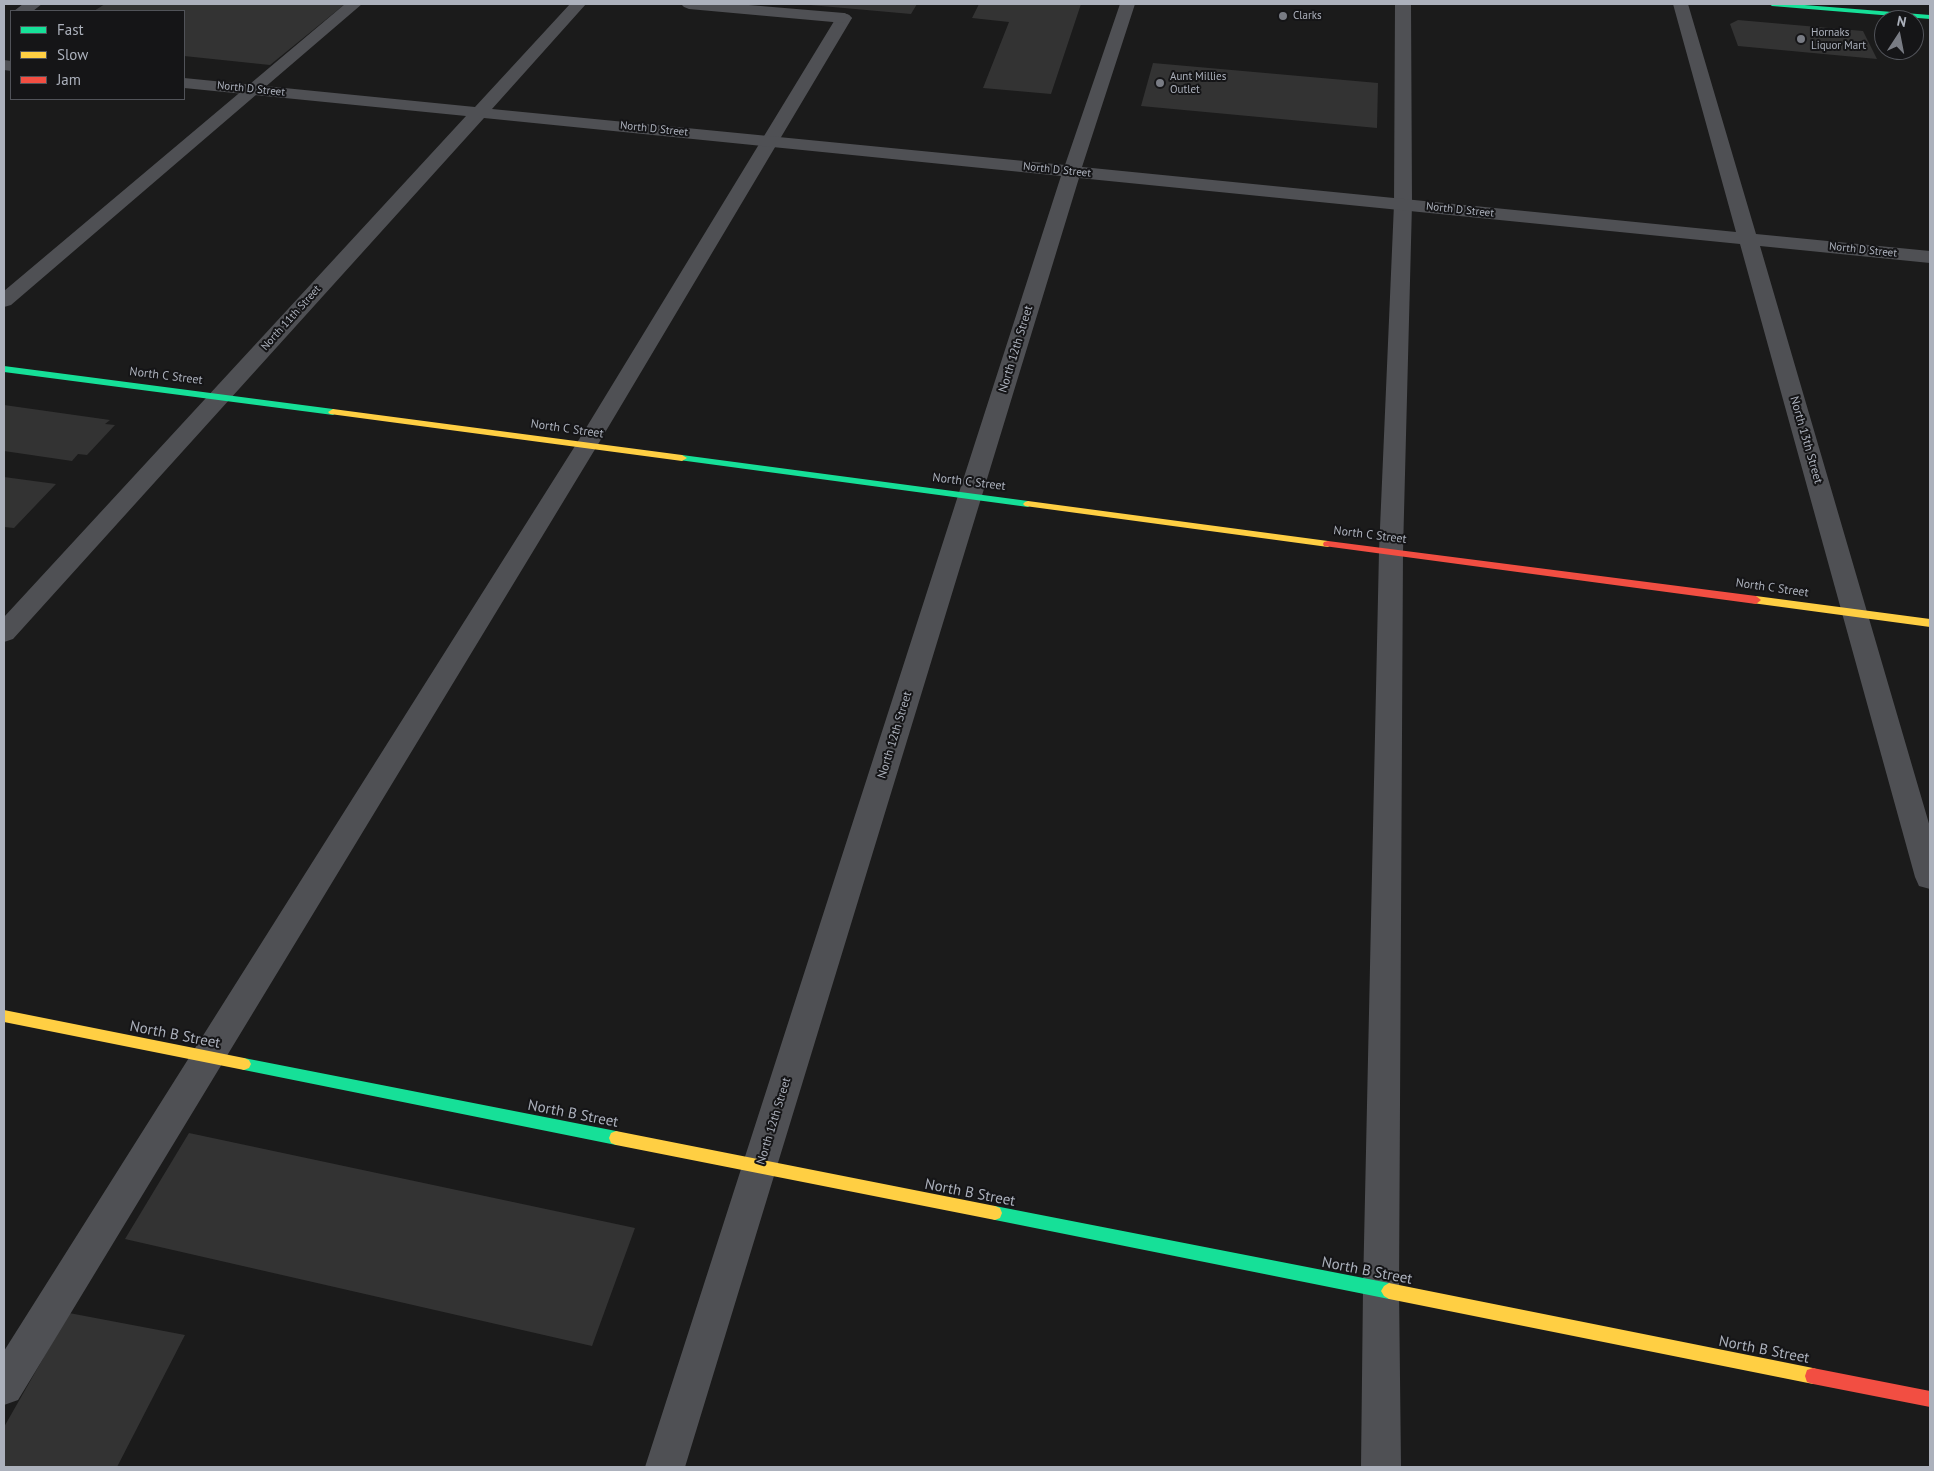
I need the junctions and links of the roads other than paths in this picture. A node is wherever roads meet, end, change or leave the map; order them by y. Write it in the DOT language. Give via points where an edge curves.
graph roads {
  1 [pos="354,4"];
  2 [pos="578,4"];
  3 [pos="689,4"];
  4 [pos="1128,4"];
  5 [pos="1403,4"];
  6 [pos="1681,4"];
  7 [pos="1772,4"];
  8 [pos="1930,16"];
  9 [pos="185,82"];
  10 [pos="253,89"];
  11 [pos="479,112"];
  12 [pos="771,141"];
  13 [pos="1072,171"];
  14 [pos="1403,204"];
  15 [pos="1748,239"];
  16 [pos="1930,257"];
  17 [pos="4,301"];
  18 [pos="4,369"];
  19 [pos="219,397"];
  20 [pos="586,446"];
  21 [pos="970,496"];
  22 [pos="1391,552"];
  23 [pos="1856,613"];
  24 [pos="1930,623"];
  25 [pos="4,632"];
  26 [pos="1930,877"];
  27 [pos="4,1016"];
  28 [pos="207,1056"];
  29 [pos="760,1167"];
  30 [pos="1381,1289"];
  31 [pos="4,1386"];
  32 [pos="1930,1399"];
  33 [pos="665,1467"];
  34 [pos="1381,1467"];
  1 -- 10 [label="street"];
  2 -- 11 [label="street, North 11th Street"];
  3 -- 12 [label="street" via="844,18"];
  4 -- 13 [label="street, North 12th Street"];
  5 -- 14 [label="street"];
  6 -- 15 [label="street, North 13th Street"];
  7 -- 8 [label="street"];
  9 -- 10 [label="street, North D Street"];
  10 -- 11 [label="street, North D Street"];
  10 -- 17 [label="street"];
  11 -- 12 [label="street, North D Street"];
  11 -- 19 [label="street, North 11th Street"];
  12 -- 13 [label="street, North D Street"];
  12 -- 20 [label="street"];
  13 -- 14 [label="street, North D Street"];
  13 -- 21 [label="street, North 12th Street"];
  14 -- 15 [label="street, North D Street"];
  14 -- 22 [label="street"];
  15 -- 16 [label="street, North D Street"];
  15 -- 23 [label="street, North 13th Street"];
  18 -- 19 [label="street, North C Street"];
  19 -- 20 [label="street, North C Street"];
  19 -- 25 [label="street, North 11th Street"];
  20 -- 21 [label="street, North C Street"];
  20 -- 28 [label="street"];
  21 -- 22 [label="street, North C Street"];
  21 -- 29 [label="street, North 12th Street"];
  22 -- 23 [label="street, North C Street"];
  22 -- 30 [label="street"];
  23 -- 24 [label="street, North C Street"];
  23 -- 26 [label="street, North 13th Street"];
  27 -- 28 [label="street, North B Street"];
  28 -- 29 [label="street, North B Street"];
  28 -- 31 [label="street"];
  29 -- 30 [label="street, North B Street"];
  29 -- 33 [label="street, North 12th Street"];
  30 -- 32 [label="street, North B Street"];
  30 -- 34 [label="street"];
}
